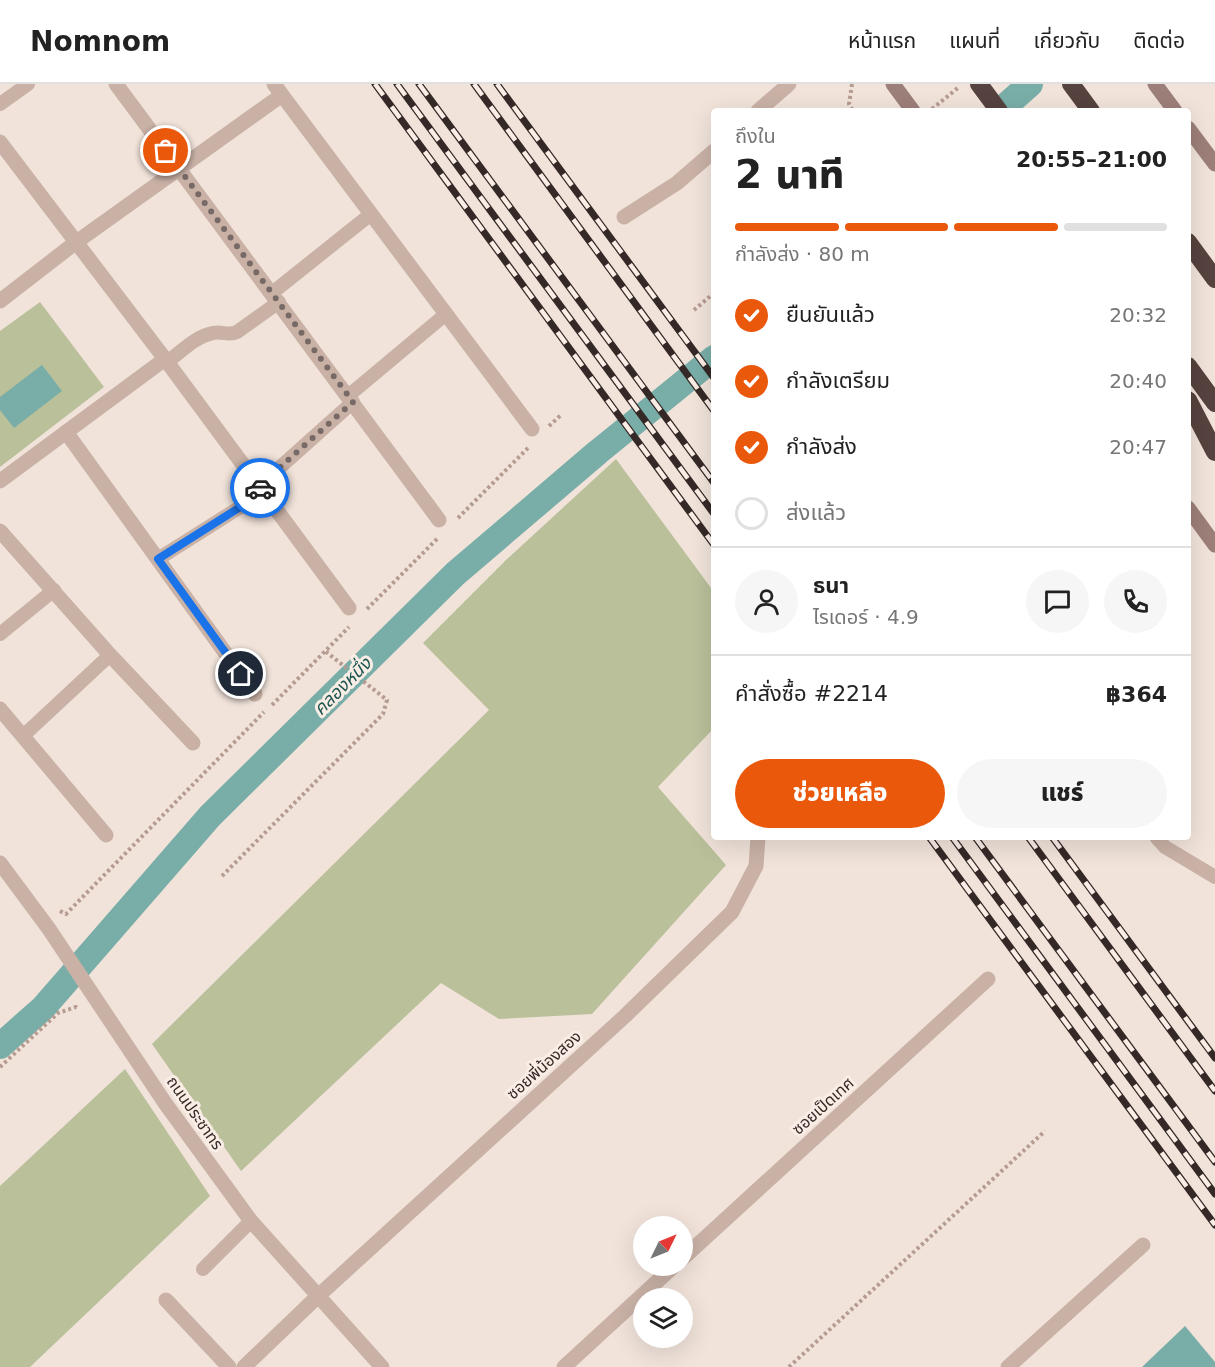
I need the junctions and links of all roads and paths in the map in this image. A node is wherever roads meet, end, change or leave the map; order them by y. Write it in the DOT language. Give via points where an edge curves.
graph roads {
  1 [pos="28,84"];
  2 [pos="116,84"];
  3 [pos="789,84"];
  4 [pos="852,84"];
  5 [pos="893,84"];
  6 [pos="963,84"];
  7 [pos="979,84"];
  8 [pos="1155,84"];
  9 [pos="278,89"];
  10 [pos="0,104"];
  11 [pos="910,107"];
  12 [pos="761,108"];
  13 [pos="851,108"];
  14 [pos="933,108"];
  15 [pos="997,108"];
  16 [pos="1173,108"];
  17 [pos="1191,132"];
  18 [pos="0,142"];
  19 [pos="711,154"];
  20 [pos="1215,164"];
  21 [pos="179,168"];
  22 [pos="371,214"];
  23 [pos="624,217"];
  24 [pos="75,243"];
  25 [pos="1191,246"];
  26 [pos="1215,279"];
  27 [pos="711,295"];
  28 [pos="276,298"];
  29 [pos="0,301"];
  30 [pos="694,309"];
  31 [pos="446,314"];
  32 [pos="166,361"];
  33 [pos="1191,370"];
  34 [pos="350,399"];
  35 [pos="1215,403"];
  36 [pos="1191,406"];
  37 [pos="562,414"];
  38 [pos="66,432"];
  39 [pos="538,433"];
  40 [pos="1215,452"];
  41 [pos="0,481"];
  42 [pos="261,489"];
  43 [pos="1191,512"];
  44 [pos="445,525"];
  45 [pos="0,531"];
  46 [pos="1215,545"];
  47 [pos="158,559"];
  48 [pos="54,590"];
  49 [pos="354,612"];
  50 [pos="351,626"];
  51 [pos="0,634"];
  52 [pos="326,652"];
  53 [pos="110,655"];
  54 [pos="255,694"];
  55 [pos="0,708"];
  56 [pos="23,736"];
  57 [pos="193,743"];
  58 [pos="106,835"];
  59 [pos="758,840"];
  60 [pos="1159,840"];
  61 [pos="0,863"];
  62 [pos="222,876"];
  63 [pos="1215,877"];
  64 [pos="26,896"];
  65 [pos="988,979"];
  66 [pos="108,1018"];
  67 [pos="0,1067"];
  68 [pos="1045,1131"];
  69 [pos="250,1221"];
  70 [pos="1143,1245"];
  71 [pos="693,1249"];
  72 [pos="203,1269"];
  73 [pos="664,1276"];
  74 [pos="317,1297"];
  75 [pos="166,1300"];
  76 [pos="229,1367"];
  77 [pos="244,1367"];
  78 [pos="382,1367"];
  79 [pos="564,1367"];
  80 [pos="789,1367"];
  81 [pos="1008,1367"];
  1 -- 10 [label="lane"];
  2 -- 21 [label="street"];
  3 -- 12 [label="street"];
  4 -- 13 [label="path"];
  5 -- 11 [label="main road"];
  6 -- 14 [label="path"];
  7 -- 15 [label="highway"];
  8 -- 16 [label="main road"];
  9 -- 21 [label="street"];
  9 -- 22 [label="street"];
  17 -- 20 [label="main road"];
  18 -- 24 [label="street"];
  19 -- 23 [label="street" via="677,183"];
  21 -- 24 [label="street"];
  21 -- 28 [label="street"];
  22 -- 28 [label="lane"];
  22 -- 31 [label="street"];
  24 -- 29 [label="street"];
  24 -- 32 [label="street"];
  25 -- 26 [label="highway"];
  27 -- 30 [label="path"];
  28 -- 32 [label="lane" via="232,335 216,332 204,336"];
  28 -- 34 [label="street"];
  31 -- 34 [label="lane"];
  31 -- 39 [label="street"];
  32 -- 38 [label="street"];
  32 -- 42 [label="street"];
  33 -- 35 [label="highway"];
  34 -- 42 [label="lane"];
  34 -- 44 [label="street"];
  36 -- 40 [label="highway"];
  37 -- 39 [label="path"];
  38 -- 41 [label="street"];
  38 -- 47 [label="street"];
  39 -- 44 [label="path"];
  42 -- 47 [label="lane"];
  42 -- 49 [label="street"];
  43 -- 46 [label="main road"];
  44 -- 49 [label="path"];
  45 -- 48 [label="street"];
  47 -- 54 [label="street"];
  48 -- 51 [label="lane"];
  48 -- 53 [label="street"];
  50 -- 52 [label="path"];
  52 -- 62 [label="path" via="387,700 383,714"];
  52 -- 64 [label="path" via="66,914"];
  53 -- 56 [label="lane"];
  53 -- 57 [label="street"];
  55 -- 56 [label="street"];
  56 -- 58 [label="street"];
  59 -- 74 [label="street, ซอยพี่น้องสอง" via="756,866 732,912 625,1016"];
  60 -- 63 [label="lane"];
  61 -- 64 [label="street, ถนนประชาทร"];
  64 -- 66 [label="street, ถนนประชาทร"];
  65 -- 71 [label="street, ซอยเป็ดเทศ"];
  66 -- 67 [label="path" via="85,1015 76,1007 58,1013"];
  66 -- 69 [label="street, ถนนประชาทร"];
  68 -- 80 [label="path"];
  69 -- 72 [label="lane"];
  69 -- 74 [label="street, ถนนประชาทร"];
  70 -- 81 [label="street"];
  73 -- 79 [label="street"];
  74 -- 77 [label="street, ซอยพี่น้องสอง"];
  74 -- 78 [label="street, ถนนประชาทร"];
  75 -- 76 [label="street"];
}
